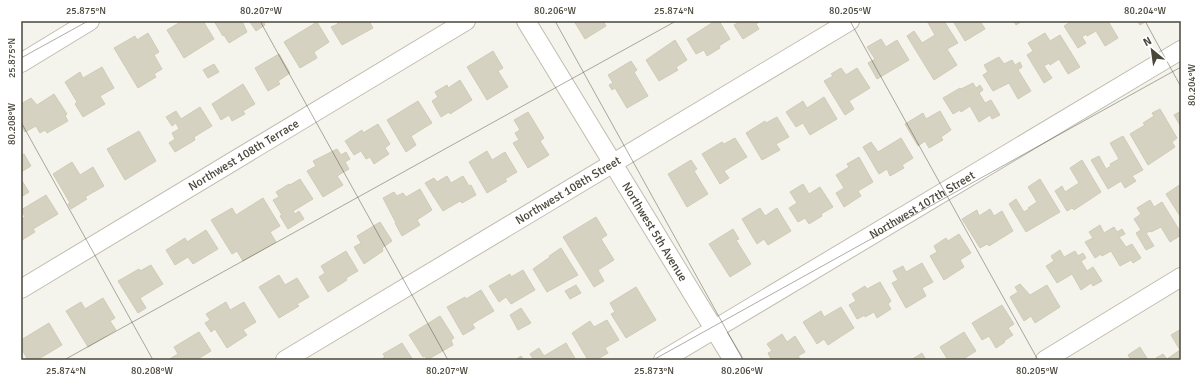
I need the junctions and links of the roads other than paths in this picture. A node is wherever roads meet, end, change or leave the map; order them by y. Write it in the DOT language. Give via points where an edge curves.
graph roads {
  1 [pos="90,21"];
  2 [pos="466,21"];
  3 [pos="526,21"];
  4 [pos="850,21"];
  5 [pos="1181,50"];
  6 [pos="21,63"];
  7 [pos="614,163"];
  8 [pos="1181,277"];
  9 [pos="21,289"];
  10 [pos="715,329"];
  11 [pos="285,360"];
  12 [pos="663,360"];
  13 [pos="733,360"];
  14 [pos="1045,360"];
  1 -- 6 [label="street"];
  2 -- 9 [label="street, Northwest 108th Terrace"];
  3 -- 7 [label="street, Northwest 5th Avenue"];
  4 -- 7 [label="street, Northwest 108th Street"];
  5 -- 10 [label="street, Northwest 107th Street"];
  7 -- 10 [label="street, Northwest 5th Avenue"];
  7 -- 11 [label="street, Northwest 108th Street"];
  8 -- 14 [label="street"];
  10 -- 12 [label="street, Northwest 107th Street"];
  10 -- 13 [label="street, Northwest 5th Avenue"];
}
